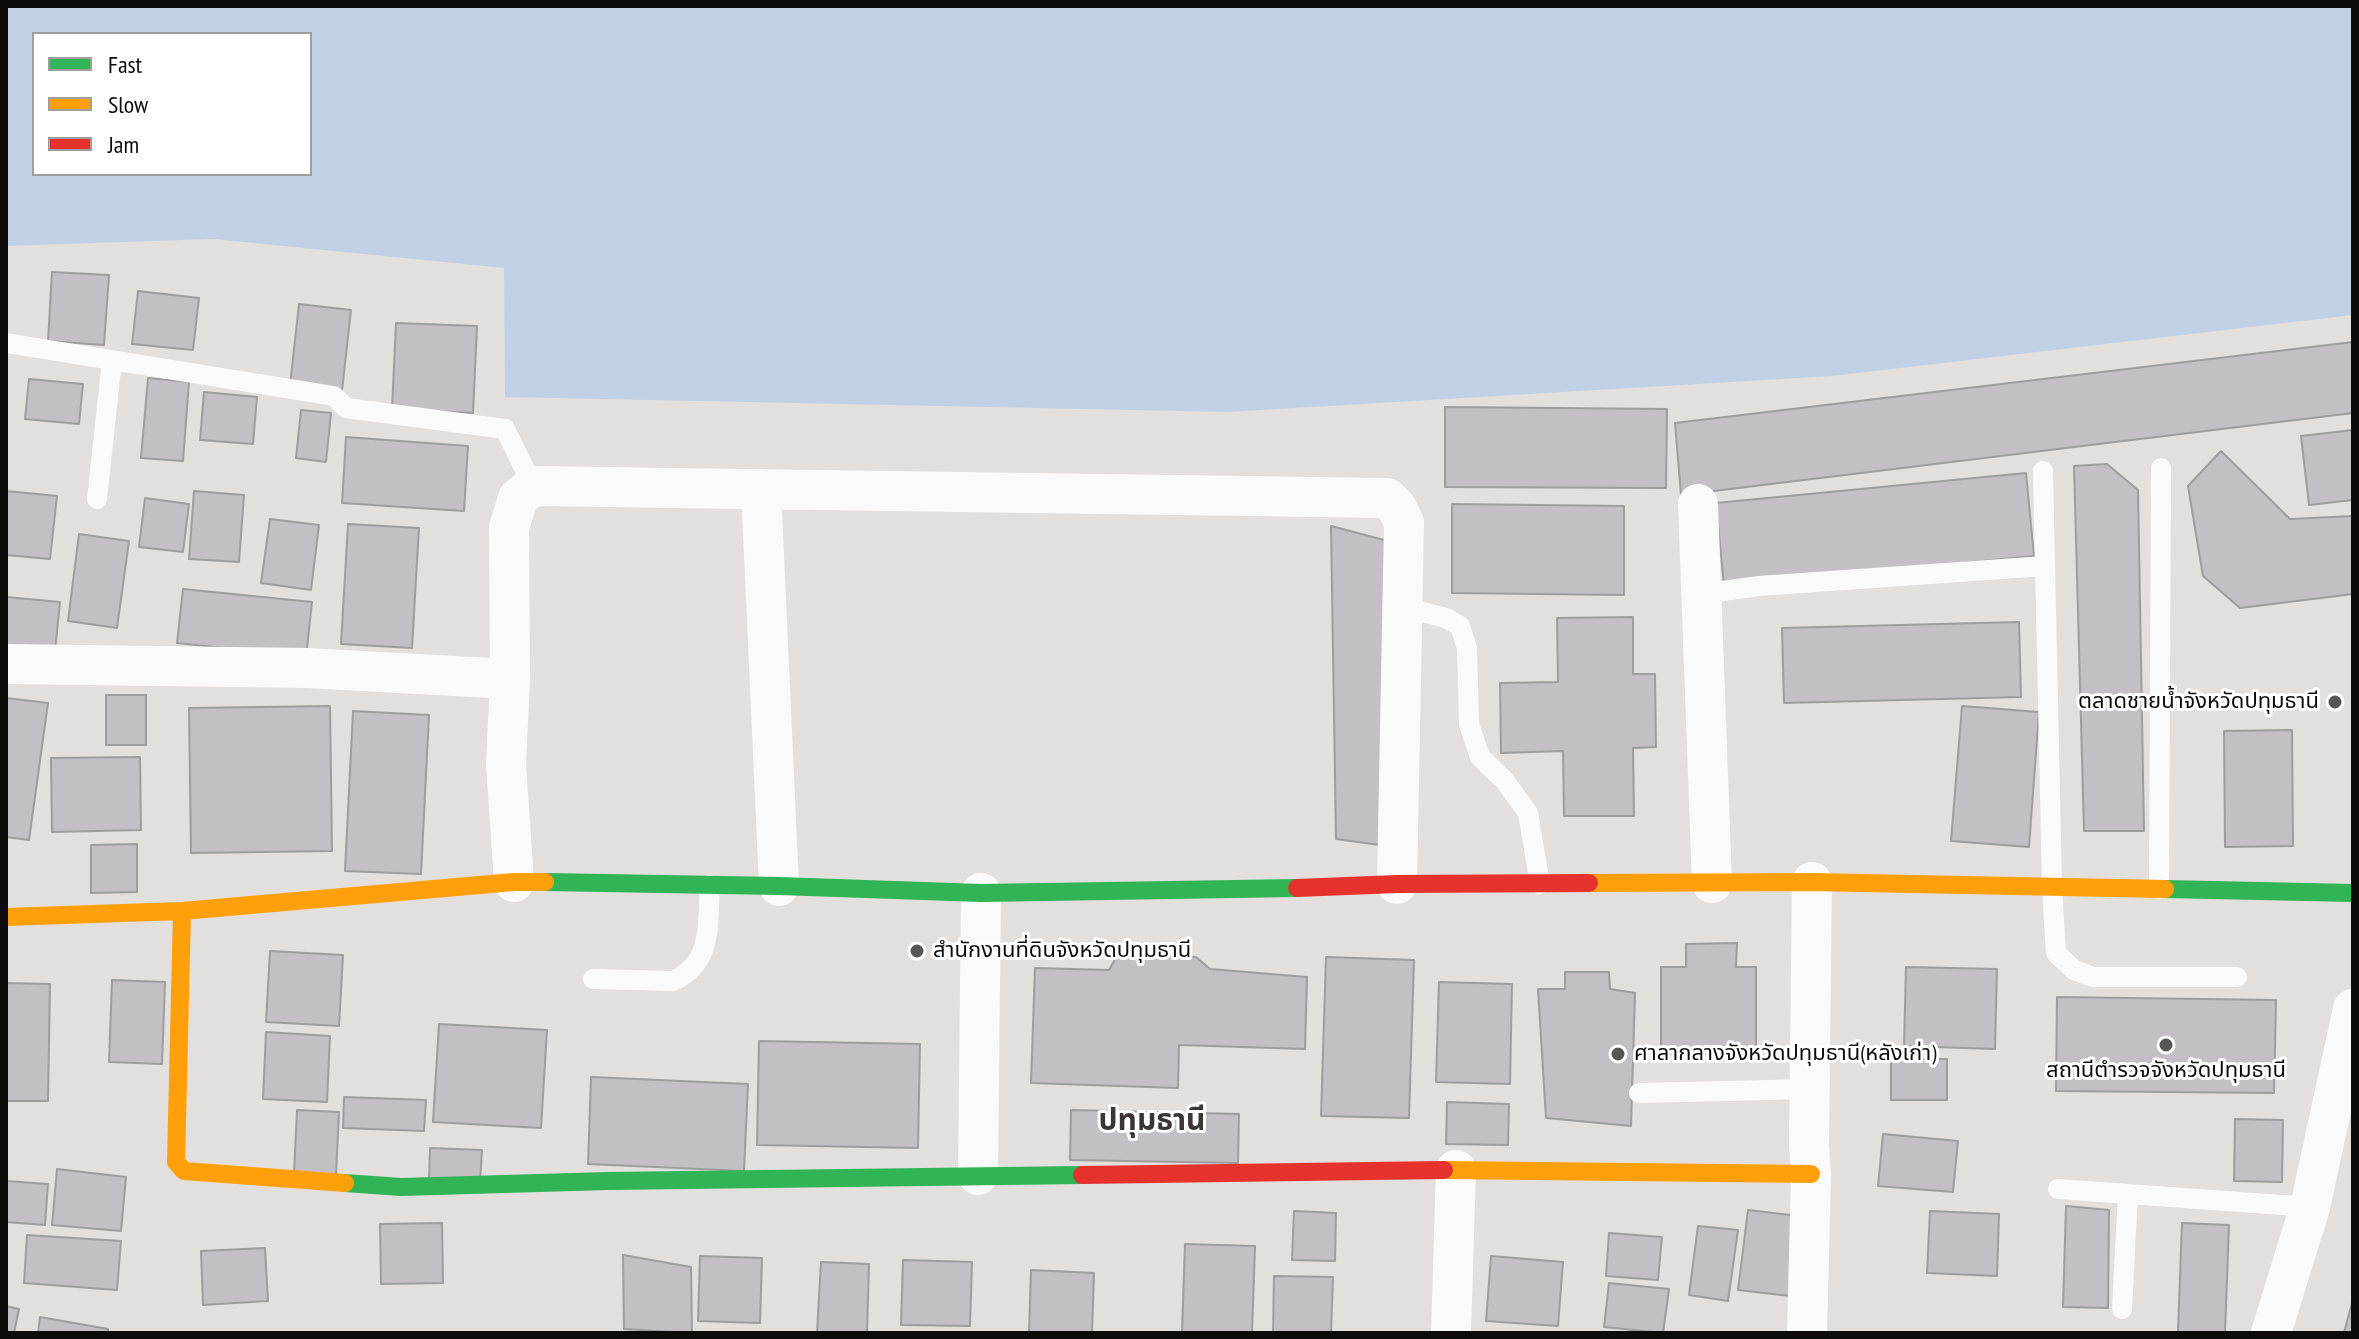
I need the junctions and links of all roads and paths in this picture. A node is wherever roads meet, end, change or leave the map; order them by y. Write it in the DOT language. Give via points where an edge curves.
graph roads {
  1 [pos="6,343"];
  2 [pos="112,360"];
  3 [pos="2161,468"];
  4 [pos="2043,471"];
  5 [pos="533,486"];
  6 [pos="761,489"];
  7 [pos="97,499"];
  8 [pos="1698,504"];
  9 [pos="2045,566"];
  10 [pos="1701,594"];
  11 [pos="1402,607"];
  12 [pos="6,664"];
  13 [pos="510,679"];
  14 [pos="514,882"];
  15 [pos="1812,882"];
  16 [pos="1712,883"];
  17 [pos="1397,884"];
  18 [pos="1540,884"];
  19 [pos="710,885"];
  20 [pos="779,886"];
  21 [pos="2052,887"];
  22 [pos="2159,889"];
  23 [pos="981,893"];
  24 [pos="2353,893"];
  25 [pos="182,911"];
  26 [pos="6,917"];
  27 [pos="2237,977"];
  28 [pos="593,979"];
  29 [pos="2353,1009"];
  30 [pos="1810,1089"];
  31 [pos="1639,1093"];
  32 [pos="1456,1170"];
  33 [pos="1811,1174"];
  34 [pos="978,1175"];
  35 [pos="2058,1189"];
  36 [pos="2128,1194"];
  37 [pos="2310,1207"];
  38 [pos="2122,1309"];
  39 [pos="1451,1333"];
  40 [pos="1807,1333"];
  41 [pos="2271,1333"];
  1 -- 2 [label="lane"];
  2 -- 5 [label="lane" via="334,396 346,408 505,429"];
  2 -- 7 [label="lane"];
  3 -- 22 [label="lane"];
  4 -- 9 [label="lane"];
  5 -- 6 [label="street"];
  5 -- 13 [label="street" via="518,498 509,528"];
  6 -- 11 [label="street" via="1387,498 1404,523"];
  6 -- 20 [label="street"];
  8 -- 10 [label="street"];
  9 -- 10 [label="lane"];
  9 -- 21 [label="lane"];
  10 -- 16 [label="street"];
  11 -- 17 [label="street"];
  11 -- 18 [label="lane" via="1460,626 1467,648 1469,724 1480,757 1528,813"];
  12 -- 13 [label="street" via="307,668"];
  13 -- 14 [label="street" via="506,764"];
  14 -- 19 [label="street"];
  14 -- 25 [label="street"];
  15 -- 16 [label="street"];
  15 -- 21 [label="street"];
  15 -- 30 [label="street"];
  16 -- 18 [label="street"];
  17 -- 18 [label="street"];
  17 -- 23 [label="street"];
  19 -- 20 [label="street"];
  19 -- 28 [label="lane" via="706,941 699,962 684,976 673,981"];
  20 -- 23 [label="street"];
  21 -- 22 [label="street"];
  21 -- 27 [label="lane" via="2056,953 2074,970 2093,977"];
  22 -- 24 [label="street"];
  23 -- 34 [label="street"];
  25 -- 26 [label="street"];
  25 -- 34 [label="street" via="175,1149 184,1171 401,1187"];
  29 -- 37 [label="street"];
  30 -- 31 [label="lane"];
  30 -- 33 [label="street"];
  32 -- 33 [label="street"];
  32 -- 34 [label="street"];
  32 -- 39 [label="street"];
  33 -- 40 [label="street"];
  35 -- 36 [label="lane"];
  36 -- 37 [label="lane"];
  36 -- 38 [label="lane"];
  37 -- 41 [label="street"];
}
